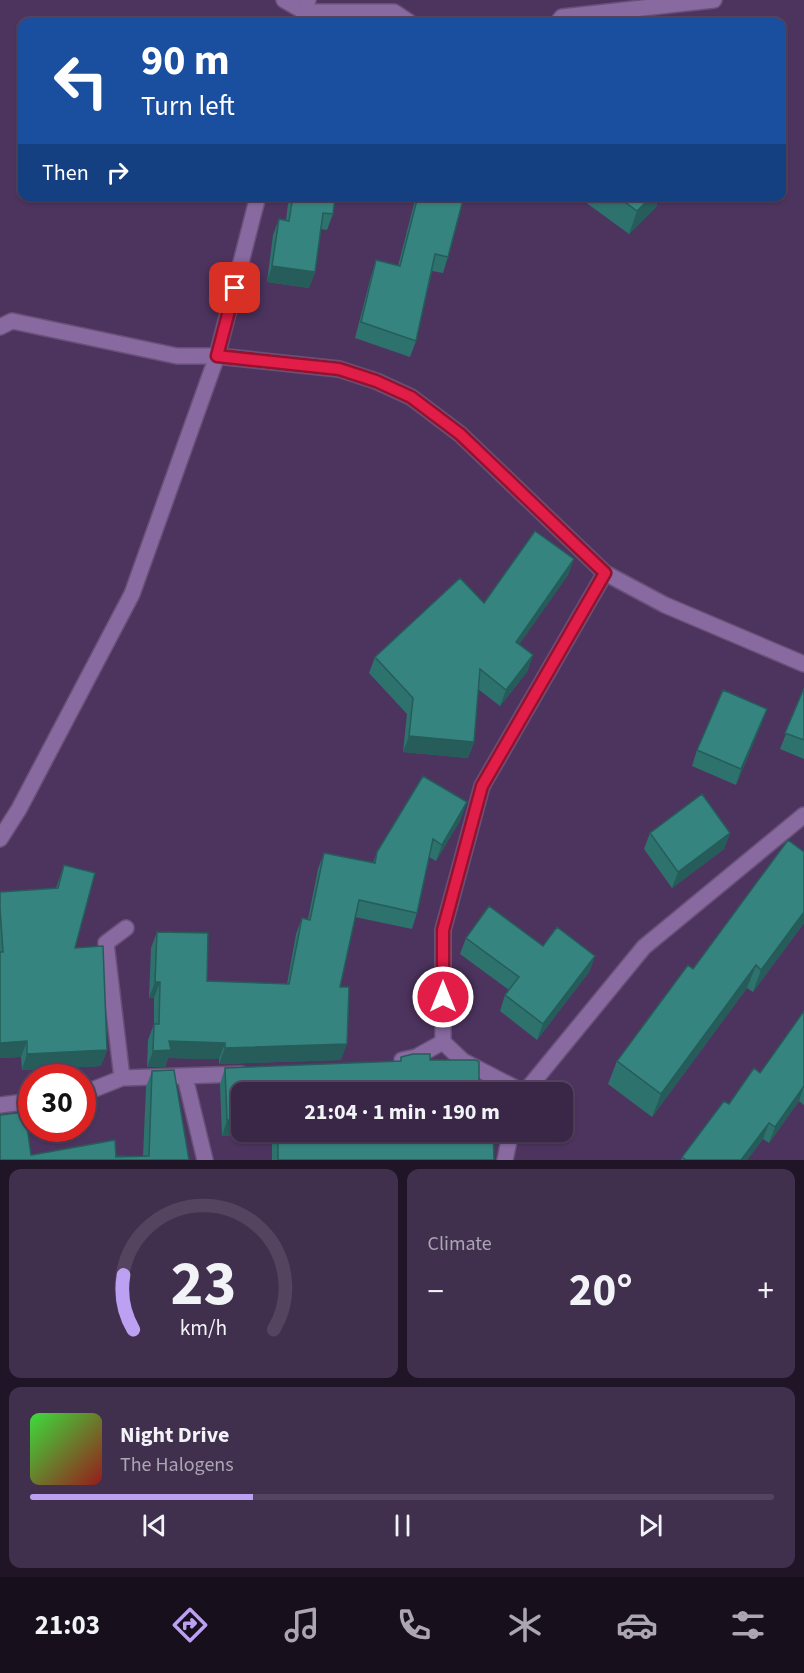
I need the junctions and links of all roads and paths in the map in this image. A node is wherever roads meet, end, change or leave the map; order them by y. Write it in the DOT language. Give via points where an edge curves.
graph roads {
  1 [pos="284,0"];
  2 [pos="714,0"];
  3 [pos="305,11"];
  4 [pos="403,18"];
  5 [pos="561,18"];
  6 [pos="257,201"];
  7 [pos="0,327"];
  8 [pos="217,356"];
  9 [pos="605,573"];
  10 [pos="804,664"];
  11 [pos="804,815"];
  12 [pos="0,839"];
  13 [pos="126,928"];
  14 [pos="443,1042"];
  15 [pos="386,1065"];
  16 [pos="257,1073"];
  17 [pos="185,1077"];
  18 [pos="122,1078"];
  19 [pos="504,1082"];
  20 [pos="532,1082"];
  21 [pos="96,1088"];
  22 [pos="18,1103"];
  23 [pos="0,1106"];
  24 [pos="509,1142"];
  25 [pos="205,1160"];
  26 [pos="506,1160"];
  1 -- 3 [label="street"];
  2 -- 5 [label="street"];
  3 -- 4 [label="street" via="394,12"];
  6 -- 8 [label="street"];
  7 -- 8 [label="street" via="12,321 177,356"];
  8 -- 9 [label="street" via="339,369 411,397 460,434"];
  8 -- 12 [label="street" via="132,594"];
  9 -- 10 [label="street" via="665,605"];
  9 -- 14 [label="street" via="482,786 443,930"];
  11 -- 20 [label="street" via="644,947"];
  13 -- 18 [label="street" via="106,943"];
  14 -- 15 [label="street"];
  14 -- 19 [label="street" via="463,1061"];
  16 -- 17 [label="street"];
  17 -- 18 [label="street"];
  17 -- 25 [label="street"];
  18 -- 21 [label="street"];
  22 -- 23 [label="street"];
  24 -- 26 [label="street"];
}
